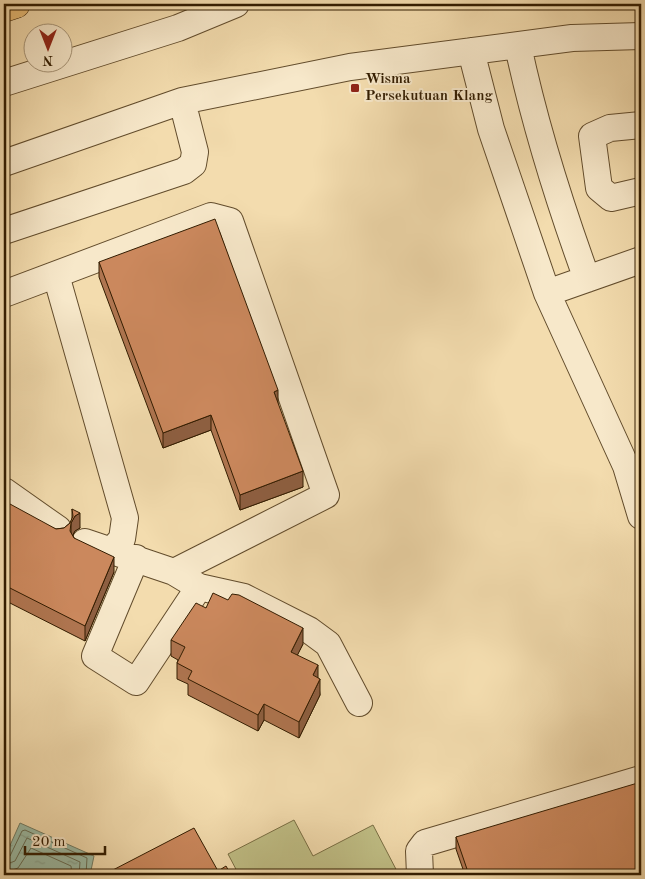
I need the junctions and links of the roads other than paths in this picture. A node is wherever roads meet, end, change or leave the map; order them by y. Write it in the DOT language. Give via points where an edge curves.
graph roads {
  1 [pos="16,4"];
  2 [pos="236,4"];
  3 [pos="4,8"];
  4 [pos="641,36"];
  5 [pos="518,46"];
  6 [pos="471,52"];
  7 [pos="4,83"];
  8 [pos="182,101"];
  9 [pos="641,125"];
  10 [pos="4,163"];
  11 [pos="641,191"];
  12 [pos="4,232"];
  13 [pos="641,260"];
  14 [pos="56,275"];
  15 [pos="587,279"];
  16 [pos="547,293"];
  17 [pos="4,294"];
  18 [pos="634,468"];
  19 [pos="4,491"];
  20 [pos="641,516"];
  21 [pos="58,530"];
  22 [pos="85,542"];
  23 [pos="124,554"];
  24 [pos="174,572"];
  25 [pos="199,587"];
  26 [pos="359,703"];
  27 [pos="641,779"];
  28 [pos="420,875"];
  1 -- 3 [label="highway"];
  2 -- 7 [label="street" via="178,28"];
  4 -- 5 [label="street" via="572,38"];
  5 -- 6 [label="street"];
  5 -- 15 [label="street" via="534,118 559,203"];
  6 -- 8 [label="street" via="350,67"];
  6 -- 16 [label="street" via="491,129"];
  8 -- 10 [label="street"];
  8 -- 12 [label="street" via="194,152 193,164 184,171"];
  9 -- 11 [label="street" via="610,128 592,136 600,188 610,198"];
  13 -- 15 [label="street"];
  14 -- 17 [label="street"];
  14 -- 23 [label="street" via="125,518"];
  14 -- 24 [label="street" via="211,216 230,221 326,495"];
  15 -- 16 [label="street"];
  16 -- 18 [label="street"];
  18 -- 20 [label="street"];
  19 -- 21 [label="street"];
  22 -- 23 [label="street"];
  23 -- 24 [label="street"];
  23 -- 25 [label="street" via="95,656 136,682"];
  24 -- 25 [label="street"];
  25 -- 26 [label="street" via="244,597 310,630 328,644"];
  27 -- 28 [label="street" via="425,843 419,851"];
}
